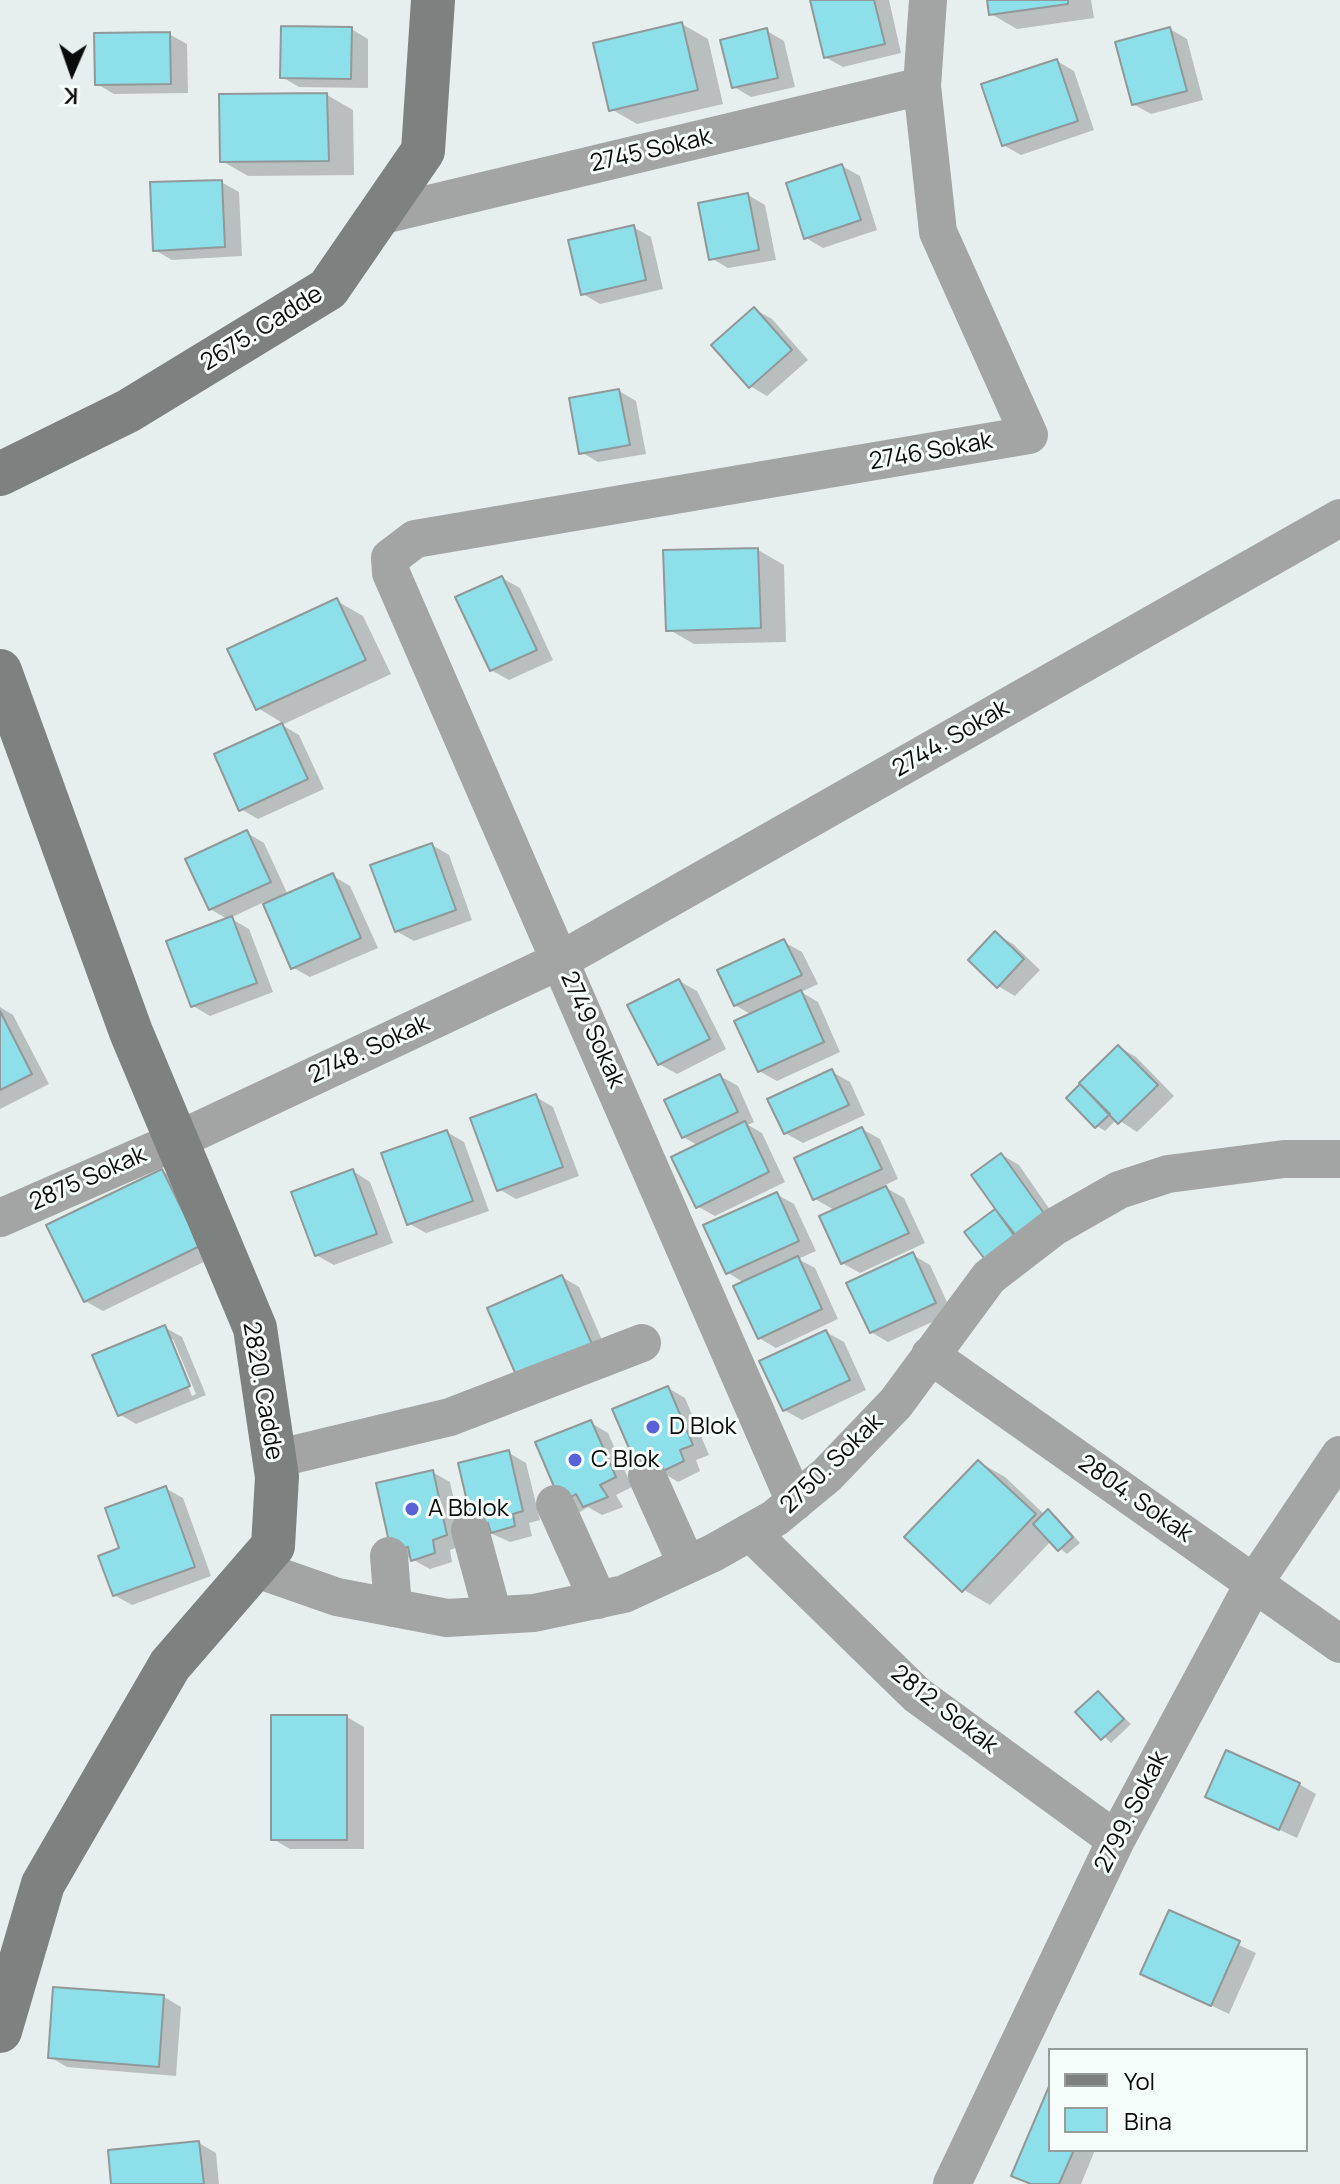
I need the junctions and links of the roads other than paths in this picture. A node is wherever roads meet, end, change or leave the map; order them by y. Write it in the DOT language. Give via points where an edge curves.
graph roads {
  1 [pos="433,0"];
  2 [pos="928,0"];
  3 [pos="922,86"];
  4 [pos="379,216"];
  5 [pos="0,474"];
  6 [pos="1340,518"];
  7 [pos="390,558"];
  8 [pos="0,671"];
  9 [pos="561,960"];
  10 [pos="176,1141"];
  11 [pos="1340,1159"];
  12 [pos="0,1218"];
  13 [pos="642,1343"];
  14 [pos="930,1355"];
  15 [pos="1340,1455"];
  16 [pos="275,1459"];
  17 [pos="647,1476"];
  18 [pos="795,1502"];
  19 [pos="555,1504"];
  20 [pos="470,1530"];
  21 [pos="750,1532"];
  22 [pos="389,1556"];
  23 [pos="687,1565"];
  24 [pos="254,1568"];
  25 [pos="1254,1583"];
  26 [pos="598,1600"];
  27 [pos="393,1608"];
  28 [pos="493,1615"];
  29 [pos="1340,1644"];
  30 [pos="1116,1840"];
  31 [pos="0,2031"];
  32 [pos="952,2184"];
  1 -- 4 [label="street, 2675. Cadde" via="423,151"];
  2 -- 3 [label="street, 2746 Sokak"];
  3 -- 4 [label="street, 2745 Sokak"];
  3 -- 7 [label="street, 2746 Sokak" via="938,232 1029,435 415,539"];
  4 -- 5 [label="street, 2675. Cadde" via="328,289 128,411"];
  6 -- 9 [label="street, 2744. Sokak"];
  7 -- 9 [label="street, 2749 Sokak" via="391,573"];
  8 -- 10 [label="street, 2820. Cadde" via="125,1017"];
  9 -- 10 [label="street, 2748. Sokak"];
  9 -- 18 [label="street, 2749 Sokak"];
  10 -- 12 [label="street, 2875 Sokak"];
  10 -- 16 [label="street, 2820. Cadde" via="255,1328"];
  11 -- 14 [label="street, 2750. Sokak" via="1284,1159 1168,1174 1119,1190 1054,1227 989,1277"];
  13 -- 16 [label="street" via="450,1417"];
  14 -- 18 [label="street, 2750. Sokak" via="896,1403"];
  14 -- 25 [label="street, 2804. Sokak"];
  15 -- 25 [label="street, 2799. Sokak"];
  16 -- 24 [label="street, 2820. Cadde" via="273,1546"];
  17 -- 23 [label="street"];
  18 -- 21 [label="street, 2750. Sokak"];
  19 -- 26 [label="street"];
  20 -- 28 [label="street"];
  21 -- 23 [label="street, 2750. Sokak"];
  21 -- 30 [label="street, 2812. Sokak" via="917,1695"];
  22 -- 27 [label="street"];
  23 -- 26 [label="street, 2750. Sokak"];
  24 -- 27 [label="street, 2750. Sokak" via="337,1597"];
  24 -- 31 [label="street, 2820. Cadde" via="170,1665 43,1884"];
  25 -- 29 [label="street, 2804. Sokak"];
  25 -- 30 [label="street, 2799. Sokak"];
  26 -- 28 [label="street, 2750. Sokak"];
  27 -- 28 [label="street, 2750. Sokak" via="447,1618"];
  30 -- 32 [label="street, 2799. Sokak"];
}
